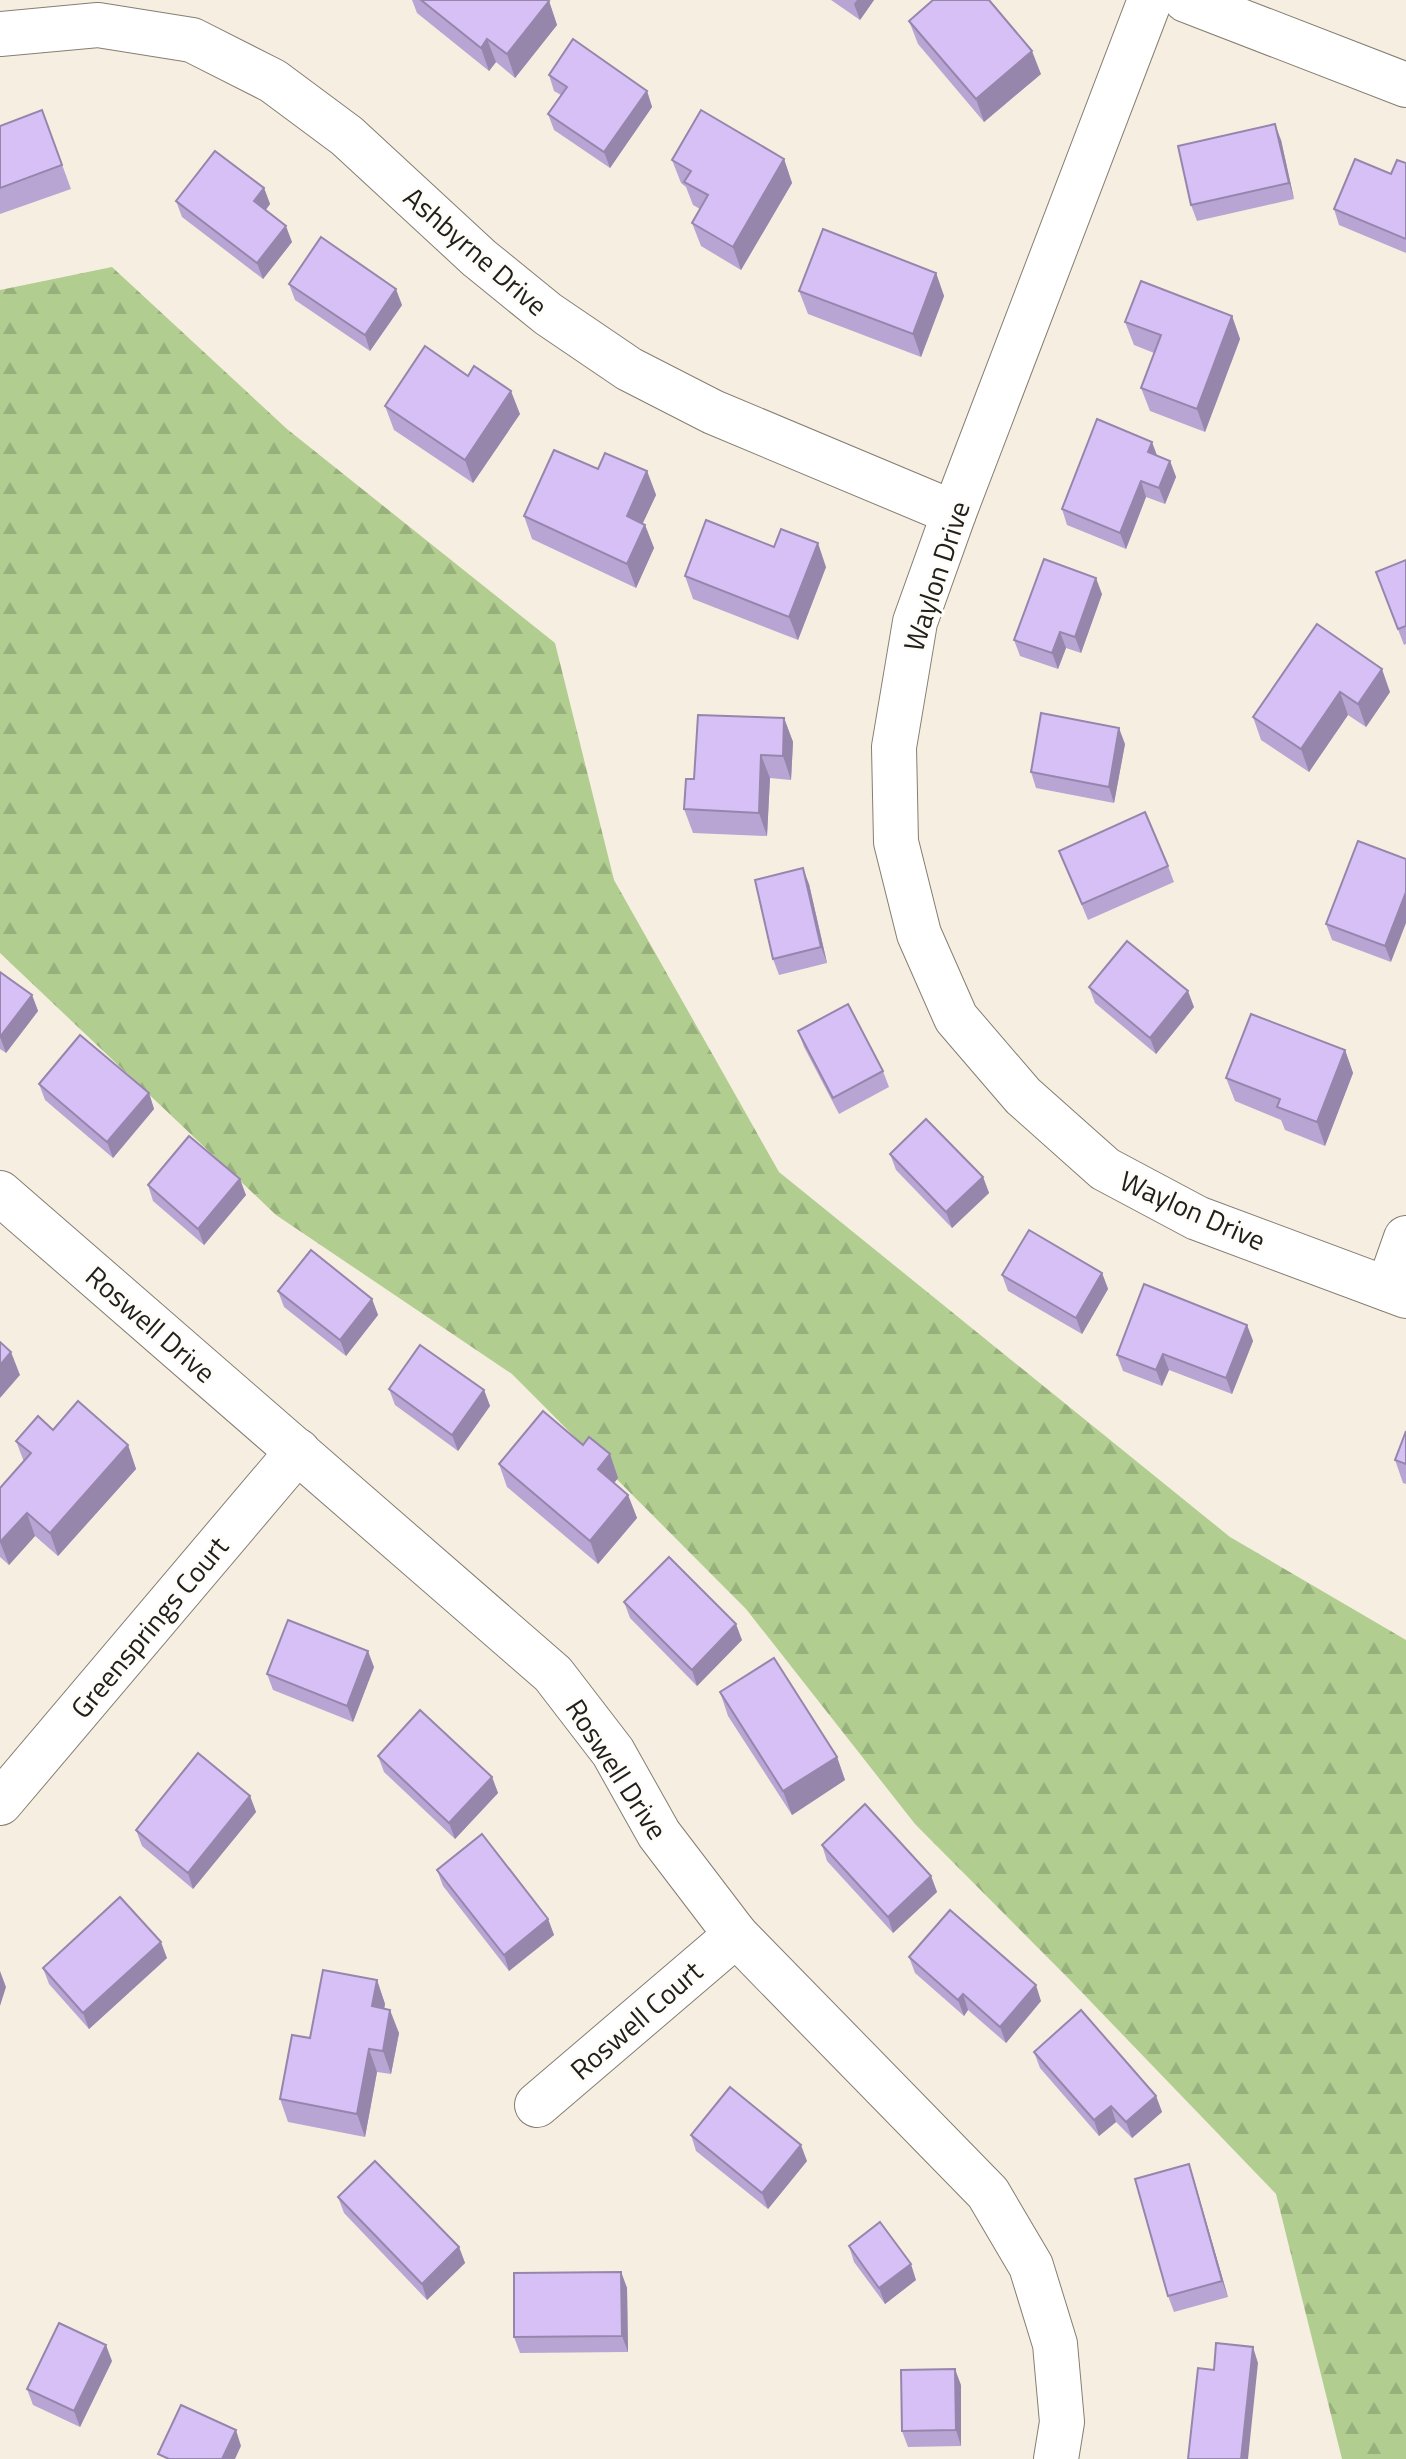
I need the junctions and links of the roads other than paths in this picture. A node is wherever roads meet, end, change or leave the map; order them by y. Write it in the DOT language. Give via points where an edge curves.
graph roads {
  1 [pos="1150,0"];
  2 [pos="1186,0"];
  3 [pos="0,34"];
  4 [pos="1406,85"];
  5 [pos="954,513"];
  6 [pos="0,1193"];
  7 [pos="1406,1238"];
  8 [pos="1397,1293"];
  9 [pos="298,1451"];
  10 [pos="0,1803"];
  11 [pos="736,1935"];
  12 [pos="537,2105"];
  13 [pos="1056,2459"];
  1 -- 5 [label="street, Waylon Drive"];
  2 -- 4 [label="street"];
  3 -- 5 [label="street, Ashbyrne Drive" via="98,25 192,40 246,67 347,136 479,258 629,369 713,412"];
  5 -- 8 [label="street, Waylon Drive" via="915,622 894,747 896,842 919,934 956,1018 1023,1096 1105,1169 1197,1218"];
  6 -- 9 [label="street, Roswell Drive"];
  7 -- 8 [label="street"];
  9 -- 10 [label="street, Greensprings Court"];
  9 -- 11 [label="street, Roswell Drive" via="553,1674 613,1752 659,1834"];
  11 -- 12 [label="street, Roswell Court"];
  11 -- 13 [label="street, Roswell Drive" via="988,2193 1031,2266 1055,2344 1062,2422"];
}
